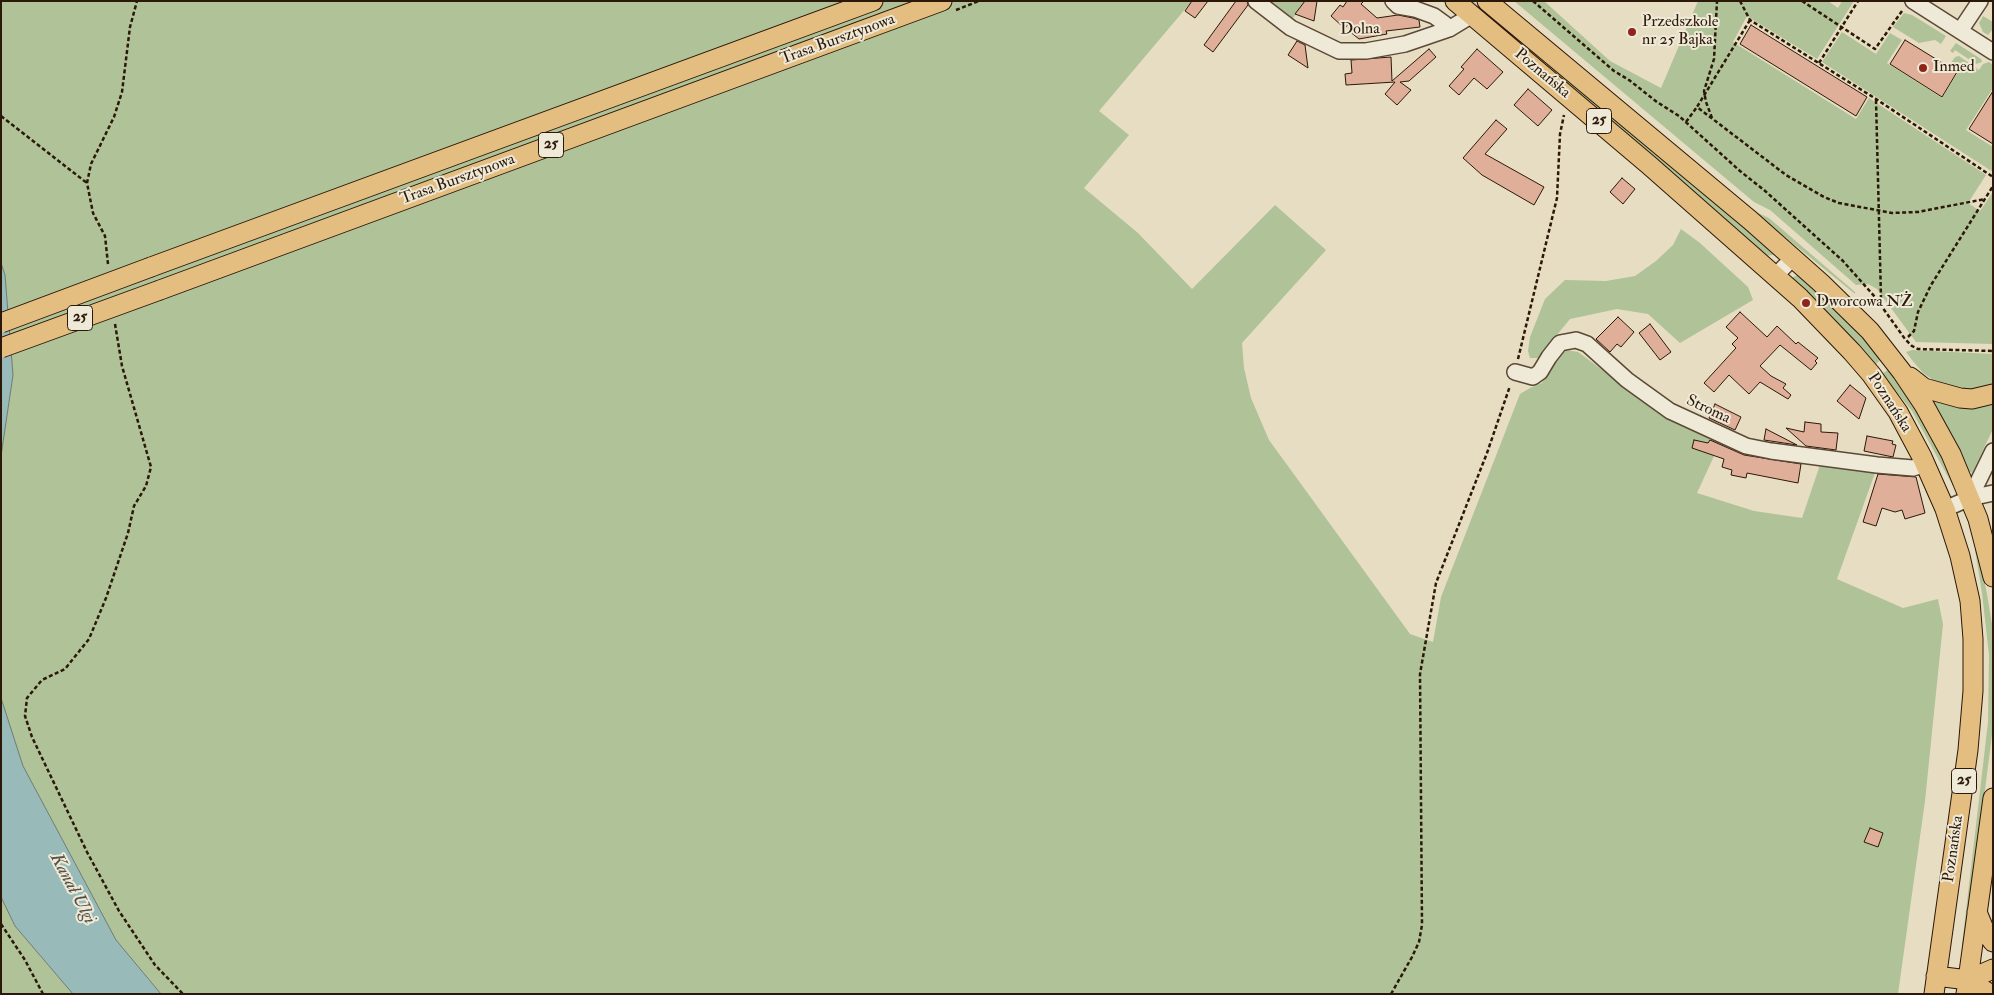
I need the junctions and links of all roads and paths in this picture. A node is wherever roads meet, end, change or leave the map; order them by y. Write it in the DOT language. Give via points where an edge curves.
graph roads {
  1 [pos="137,1"];
  2 [pos="873,1"];
  3 [pos="942,1"];
  4 [pos="1256,1"];
  5 [pos="1392,1"];
  6 [pos="1455,1"];
  7 [pos="1487,1"];
  8 [pos="1533,1"];
  9 [pos="1717,1"];
  10 [pos="1740,1"];
  11 [pos="1802,1"];
  12 [pos="1858,1"];
  13 [pos="1980,1"];
  14 [pos="1910,5"];
  15 [pos="1472,15"];
  16 [pos="1750,20"];
  17 [pos="1842,27"];
  18 [pos="1449,29"];
  19 [pos="1960,31"];
  20 [pos="1993,52"];
  21 [pos="1819,63"];
  22 [pos="1704,94"];
  23 [pos="1568,96"];
  24 [pos="1876,99"];
  25 [pos="1697,107"];
  26 [pos="1,116"];
  27 [pos="1713,119"];
  28 [pos="1686,122"];
  29 [pos="1993,177"];
  30 [pos="87,183"];
  31 [pos="1993,186"];
  32 [pos="1985,199"];
  33 [pos="1878,211"];
  34 [pos="1793,258"];
  35 [pos="109,266"];
  36 [pos="1775,276"];
  37 [pos="1881,298"];
  38 [pos="115,322"];
  39 [pos="1,323"];
  40 [pos="1908,337"];
  41 [pos="1,348"];
  42 [pos="1993,351"];
  43 [pos="1515,372"];
  44 [pos="1902,372"];
  45 [pos="1993,394"];
  46 [pos="1993,451"];
  47 [pos="1926,464"];
  48 [pos="1993,493"];
  49 [pos="1970,498"];
  50 [pos="1945,509"];
  51 [pos="1993,577"];
  52 [pos="1993,798"];
  53 [pos="1977,912"];
  54 [pos="1,924"];
  55 [pos="1993,942"];
  56 [pos="1993,969"];
  57 [pos="1935,985"];
  58 [pos="1967,987"];
  59 [pos="42,993"];
  60 [pos="37,994"];
  61 [pos="183,994"];
  62 [pos="1391,994"];
  63 [pos="1990,994"];
  1 -- 30 [label="path" via="130,27 122,92 114,117 91,164"];
  2 -- 39 [label="main road, Trasa Bursztynowa / 25, bridge"];
  3 -- 41 [label="main road, Trasa Bursztynowa / 25, bridge"];
  4 -- 18 [label="street, Dolna" via="1291,28 1339,51 1405,44"];
  5 -- 18 [label="street" via="1398,6 1434,16"];
  6 -- 15 [label="main road, Poznańska / 25"];
  7 -- 34 [label="main road, Poznańska / 25"];
  8 -- 28 [label="path" via="1614,70"];
  9 -- 22 [label="path" via="1714,58"];
  10 -- 16 [label="path"];
  11 -- 17 [label="path"];
  12 -- 17 [label="path"];
  13 -- 19 [label="street"];
  14 -- 17 [label="path" via="1901,11 1875,49"];
  14 -- 19 [label="street"];
  15 -- 18 [label="street, Dolna"];
  15 -- 23 [label="main road, Poznańska / 25"];
  16 -- 21 [label="path"];
  16 -- 22 [label="path"];
  17 -- 21 [label="path"];
  19 -- 20 [label="street"];
  21 -- 24 [label="path"];
  22 -- 25 [label="path"];
  22 -- 27 [label="path"];
  23 -- 36 [label="main road, Poznańska / 25"];
  23 -- 43 [label="path" via="1560,134 1557,198"];
  24 -- 29 [label="path"];
  24 -- 33 [label="path"];
  25 -- 27 [label="path"];
  25 -- 28 [label="path"];
  26 -- 30 [label="path"];
  27 -- 33 [label="path" via="1786,174 1824,197"];
  28 -- 42 [label="path" via="1843,261 1912,346 1918,349"];
  30 -- 35 [label="path" via="93,213 105,236"];
  31 -- 32 [label="path"];
  32 -- 33 [label="path" via="1918,212"];
  32 -- 40 [label="path" via="1931,285 1918,312 1914,331"];
  33 -- 37 [label="path"];
  34 -- 36 [label="street"];
  34 -- 44 [label="main road, Poznańska / 25" via="1856,317"];
  36 -- 47 [label="main road, Poznańska / 25" via="1862,364 1898,412"];
  38 -- 61 [label="path" via="122,366 151,467 146,486 134,506 106,598 88,640 65,669 42,680 27,698 25,716 32,738 119,911 155,965"];
  43 -- 47 [label="street, Stroma" via="1533,377 1560,343 1576,340 1587,344 1670,412 1746,446 1876,465 1914,468"];
  43 -- 62 [label="path" via="1436,583 1420,674 1422,925 1419,942"];
  44 -- 45 [label="main road" via="1924,388 1960,398"];
  44 -- 49 [label="main road, Poznańska / 25" via="1938,430"];
  46 -- 49 [label="street"];
  47 -- 50 [label="main road, Poznańska / 25"];
  48 -- 49 [label="street"];
  49 -- 50 [label="street"];
  49 -- 51 [label="main road, Poznańska / 25" via="1986,544"];
  50 -- 57 [label="main road, Poznańska / 25" via="1970,601 1974,674 1968,750"];
  52 -- 53 [label="main road, Poznańska / 25"];
  53 -- 55 [label="main road"];
  53 -- 58 [label="main road, Poznańska"];
  54 -- 59 [label="path" via="26,960"];
  56 -- 58 [label="main road"];
  57 -- 58 [label="main road, 25"];
  58 -- 63 [label="main road, 25"];
  59 -- 60 [label="path"];
}
